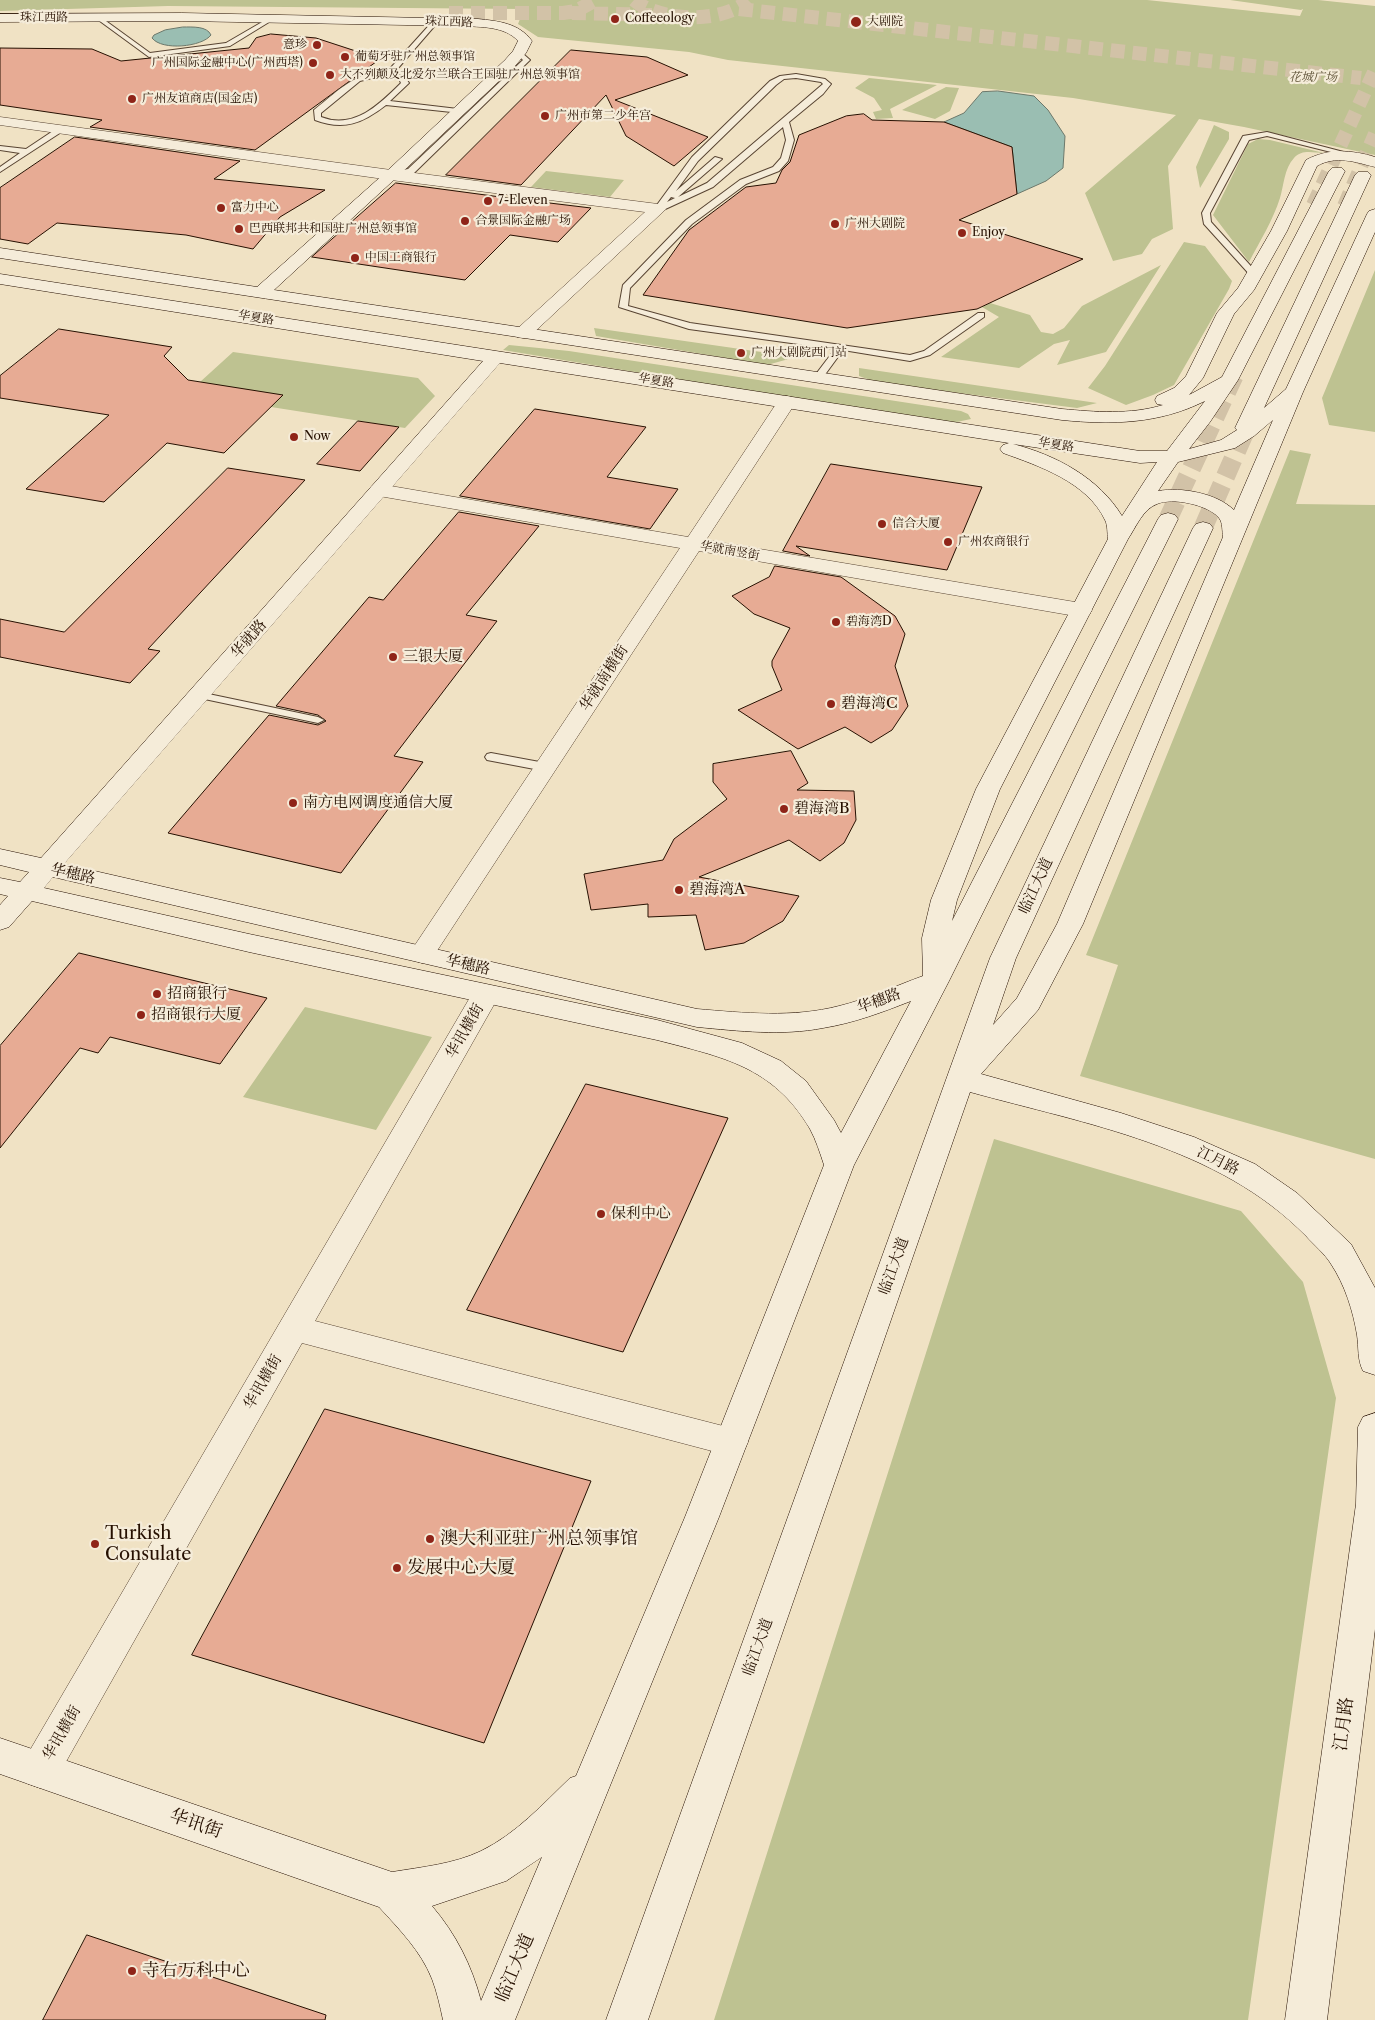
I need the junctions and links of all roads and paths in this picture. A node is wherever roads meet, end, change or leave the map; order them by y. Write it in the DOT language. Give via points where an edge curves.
graph roads {
  1 [pos="449,13"];
  2 [pos="0,18"];
  3 [pos="66,18"];
  4 [pos="98,18"];
  5 [pos="271,19"];
  6 [pos="434,22"];
  7 [pos="0,24"];
  8 [pos="519,53"];
  9 [pos="389,74"];
  10 [pos="383,102"];
  11 [pos="458,111"];
  12 [pos="0,121"];
  13 [pos="785,122"];
  14 [pos="62,130"];
  15 [pos="0,148"];
  16 [pos="28,152"];
  17 [pos="718,159"];
  18 [pos="1366,165"];
  19 [pos="0,170"];
  20 [pos="1337,171"];
  21 [pos="391,175"];
  22 [pos="658,209"];
  23 [pos="1375,214"];
  24 [pos="0,253"];
  25 [pos="1254,274"];
  26 [pos="1,279"];
  27 [pos="260,293"];
  28 [pos="981,315"];
  29 [pos="523,334"];
  30 [pos="841,347"];
  31 [pos="497,356"];
  32 [pos="818,378"];
  33 [pos="1229,380"];
  34 [pos="1264,388"];
  35 [pos="1294,392"];
  36 [pos="970,401"];
  37 [pos="787,402"];
  38 [pos="1268,413"];
  39 [pos="1064,414"];
  40 [pos="965,431"];
  41 [pos="1273,441"];
  42 [pos="1228,444"];
  43 [pos="1172,457"];
  44 [pos="379,490"];
  45 [pos="1134,513"];
  46 [pos="1168,519"];
  47 [pos="1203,528"];
  48 [pos="1233,537"];
  49 [pos="1118,540"];
  50 [pos="693,544"];
  51 [pos="1081,610"];
  52 [pos="199,695"];
  53 [pos="318,720"];
  54 [pos="491,757"];
  55 [pos="546,767"];
  56 [pos="0,857"];
  57 [pos="47,868"];
  58 [pos="0,886"];
  59 [pos="26,892"];
  60 [pos="0,922"];
  61 [pos="422,954"];
  62 [pos="935,981"];
  63 [pos="486,994"];
  64 [pos="961,1080"];
  65 [pos="839,1165"];
  66 [pos="294,1328"];
  67 [pos="1375,1362"];
  68 [pos="1375,1427"];
  69 [pos="731,1442"];
  70 [pos="0,1756"];
  71 [pos="40,1770"];
  72 [pos="594,1781"];
  73 [pos="392,1892"];
  74 [pos="464,2020"];
  75 [pos="494,2020"];
  76 [pos="627,2020"];
  77 [pos="1306,2020"];
  1 -- 3 [label="main road" via="191,10"];
  2 -- 3 [label="main road, 珠江西路"];
  3 -- 4 [label="main road, 珠江西路"];
  3 -- 7 [label="main road"];
  4 -- 5 [label="main road, 珠江西路"];
  4 -- 5 [label="lane" via="149,55 228,45"];
  5 -- 6 [label="main road, 珠江西路"];
  6 -- 8 [label="main road, 珠江西路" via="476,23 509,30 526,42"];
  6 -- 9 [label="lane"];
  8 -- 11 [label="main road"];
  8 -- 21 [label="lane" via="527,60 411,170"];
  9 -- 10 [label="lane" via="402,77 405,83"];
  9 -- 10 [label="lane" via="372,74 358,79 316,115 328,122 353,121 366,117"];
  10 -- 11 [label="lane"];
  11 -- 21 [label="main road"];
  12 -- 14 [label="main road"];
  13 -- 22 [label="lane" via="710,185"];
  13 -- 22 [label="lane" via="827,84 823,80 796,76 782,77 773,83 694,159"];
  13 -- 30 [label="lane" via="790,140 785,159 776,169 743,182 689,222 626,287 623,307 689,326"];
  14 -- 16 [label="lane"];
  14 -- 21 [label="main road"];
  15 -- 16 [label="lane"];
  16 -- 19 [label="lane"];
  17 -- 22 [label="lane"];
  18 -- 25 [label="main road" via="1326,157 1311,163"];
  18 -- 25 [label="lane" via="1267,134 1246,138 1206,213 1207,222"];
  18 -- 34 [label="main road"];
  20 -- 33 [label="main road"];
  21 -- 22 [label="main road"];
  21 -- 27 [label="main road"];
  22 -- 29 [label="main road"];
  23 -- 35 [label="main road"];
  24 -- 27 [label="main road, 华夏路"];
  25 -- 39 [label="main road" via="1226,313 1194,378 1181,392 1158,403 1118,412"];
  26 -- 31 [label="main road, 华夏路"];
  27 -- 29 [label="main road, 华夏路"];
  28 -- 30 [label="lane" via="927,353 910,358"];
  29 -- 32 [label="main road, 华夏路"];
  30 -- 32 [label="lane"];
  31 -- 37 [label="main road, 华夏路"];
  31 -- 44 [label="main road, 华就路"];
  32 -- 36 [label="main road, 华夏路"];
  33 -- 39 [label="main road, 华夏路" via="1204,395 1153,414 1116,418"];
  33 -- 43 [label="main road"];
  34 -- 38 [label="main road"];
  34 -- 42 [label="main road" via="1247,426"];
  35 -- 38 [label="main road, 华夏路"];
  35 -- 41 [label="main road"];
  36 -- 39 [label="main road, 华夏路"];
  36 -- 40 [label="main road" via="993,410 996,422 983,429"];
  37 -- 40 [label="main road, 华夏路"];
  37 -- 50 [label="main road, 华就南横街"];
  38 -- 41 [label="main road"];
  38 -- 42 [label="main road, 华夏路"];
  40 -- 43 [label="main road, 华夏路" via="1140,457"];
  40 -- 49 [label="main road" via="1040,460 1080,481 1116,522"];
  41 -- 48 [label="main road"];
  42 -- 43 [label="main road, 华夏路"];
  43 -- 45 [label="main road"];
  44 -- 50 [label="main road, 华就南竖街"];
  44 -- 52 [label="main road, 华就路"];
  45 -- 48 [label="main road" via="1144,502 1165,496 1182,496 1215,505 1226,513 1231,521"];
  45 -- 49 [label="main road"];
  46 -- 62 [label="main road"];
  47 -- 64 [label="main road, 临江大道" via="1003,958"];
  48 -- 64 [label="main road" via="1070,924 1028,1003"];
  49 -- 51 [label="main road"];
  50 -- 51 [label="main road, 华就南竖街"];
  50 -- 55 [label="main road, 华就南横街"];
  51 -- 62 [label="main road" via="988,790 944,900 935,938"];
  52 -- 53 [label="lane"];
  52 -- 57 [label="main road, 华就路"];
  54 -- 55 [label="lane"];
  55 -- 61 [label="main road, 华就南横街"];
  56 -- 57 [label="main road, 华穗路"];
  57 -- 59 [label="main road, 华就路"];
  57 -- 61 [label="main road, 华穗路"];
  58 -- 59 [label="main road, 华穗路"];
  59 -- 60 [label="main road, 华就路"];
  59 -- 63 [label="main road, 华穗路"];
  61 -- 62 [label="main road, 华穗路" via="697,1018 741,1023 824,1019"];
  62 -- 65 [label="main road, 临江大道"];
  63 -- 65 [label="main road, 华穗路" via="675,1035 732,1050 771,1068 796,1088 824,1127"];
  63 -- 66 [label="main road, 华讯横街"];
  64 -- 67 [label="main road, 江月路" via="1160,1135 1216,1158 1265,1185 1305,1216 1341,1254 1364,1297 1375,1343"];
  64 -- 76 [label="main road, 临江大道"];
  65 -- 69 [label="main road, 临江大道"];
  66 -- 69 [label="main road"];
  66 -- 71 [label="main road, 华讯横街"];
  68 -- 77 [label="main road, 江月路" via="1373,1504"];
  69 -- 72 [label="main road, 临江大道"];
  70 -- 71 [label="main road, 华讯街"];
  71 -- 73 [label="main road, 华讯街"];
  72 -- 73 [label="main road" via="538,1836 492,1867 438,1885"];
  72 -- 75 [label="main road, 临江大道"];
  73 -- 74 [label="main road" via="421,1923 444,1956 458,1990"];
}
